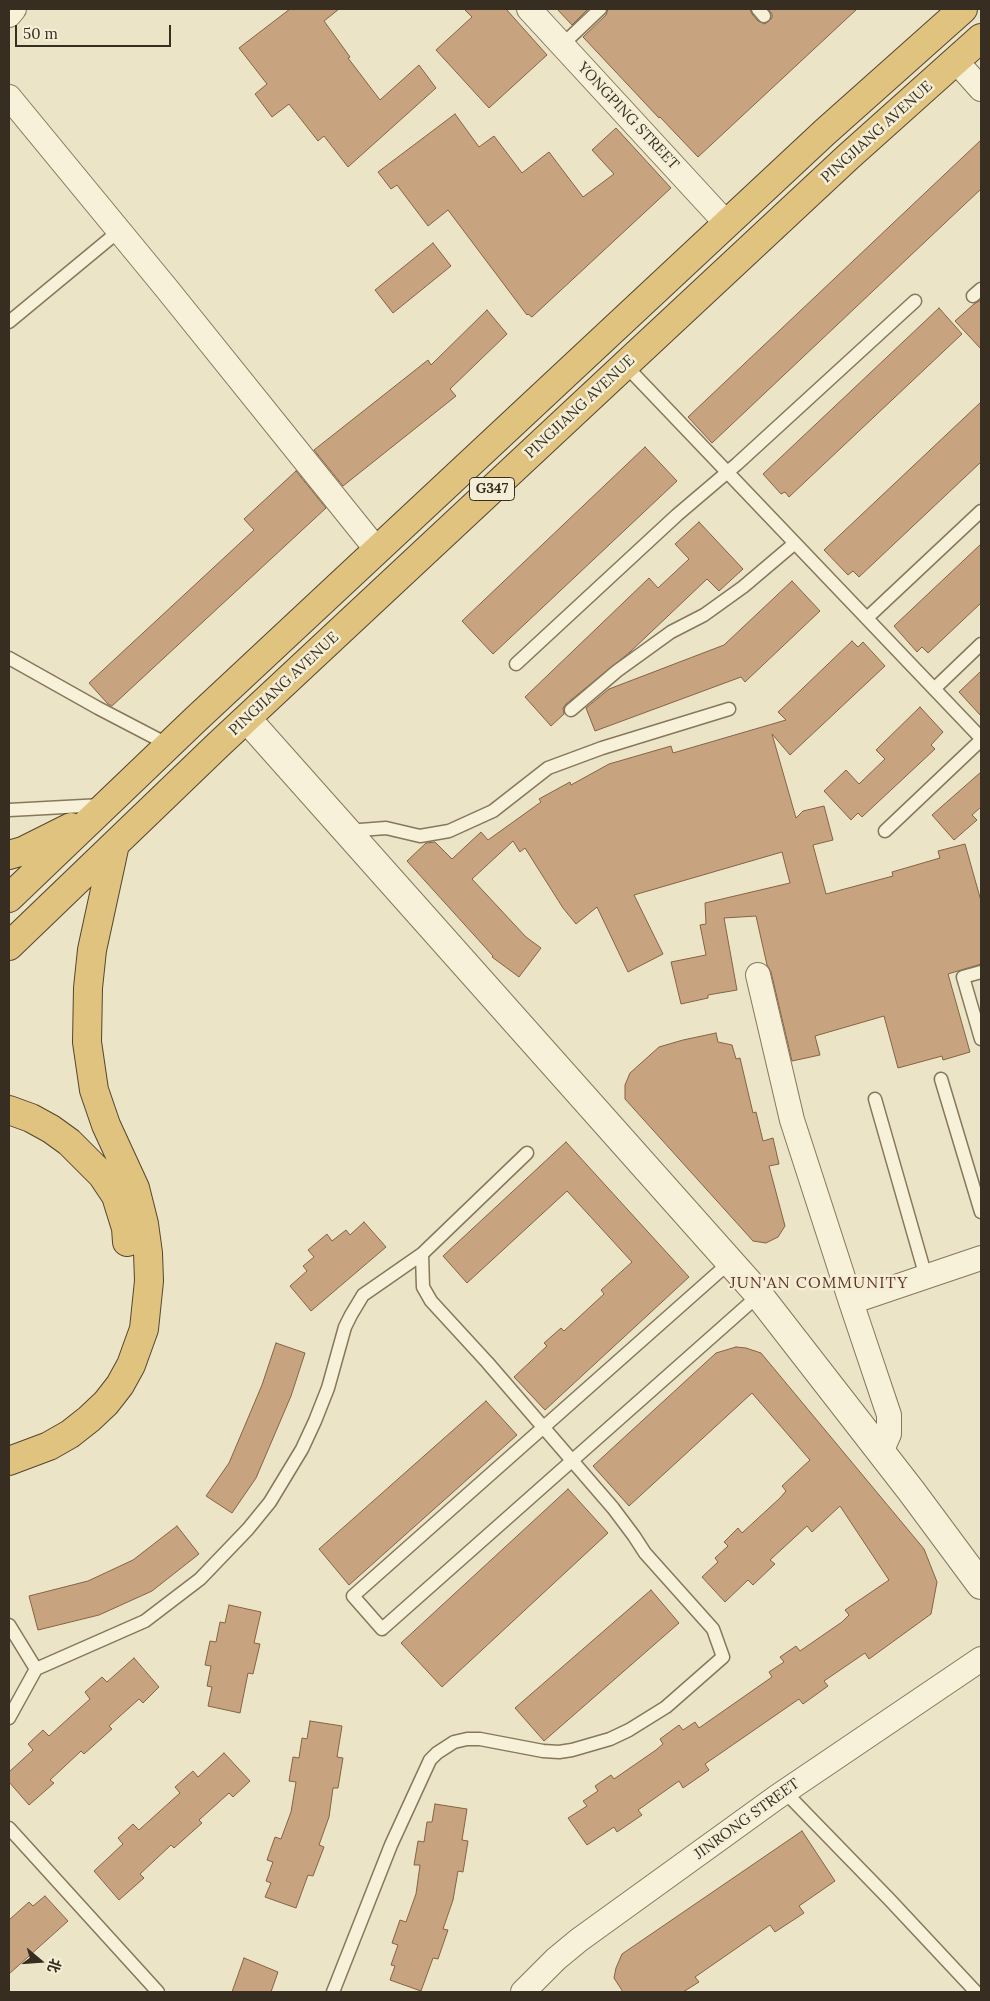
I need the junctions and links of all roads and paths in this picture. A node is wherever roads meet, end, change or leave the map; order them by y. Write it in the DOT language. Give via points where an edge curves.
graph roads {
  1 [pos="14,9"];
  2 [pos="528,9"];
  3 [pos="600,9"];
  4 [pos="963,9"];
  5 [pos="9,15"];
  6 [pos="981,38"];
  7 [pos="562,45"];
  8 [pos="956,61"];
  9 [pos="981,89"];
  10 [pos="9,97"];
  11 [pos="727,224"];
  12 [pos="119,231"];
  13 [pos="915,301"];
  14 [pos="9,322"];
  15 [pos="625,366"];
  16 [pos="727,472"];
  17 [pos="981,510"];
  18 [pos="795,543"];
  19 [pos="377,550"];
  20 [pos="867,618"];
  21 [pos="981,644"];
  22 [pos="9,658"];
  23 [pos="516,664"];
  24 [pos="934,688"];
  25 [pos="729,709"];
  26 [pos="570,710"];
  27 [pos="247,719"];
  28 [pos="981,739"];
  29 [pos="169,745"];
  30 [pos="103,808"];
  31 [pos="9,810"];
  32 [pos="347,831"];
  33 [pos="885,831"];
  34 [pos="115,844"];
  35 [pos="9,855"];
  36 [pos="9,898"];
  37 [pos="9,946"];
  38 [pos="981,972"];
  39 [pos="758,975"];
  40 [pos="981,1040"];
  41 [pos="941,1079"];
  42 [pos="875,1099"];
  43 [pos="9,1110"];
  44 [pos="526,1152"];
  45 [pos="981,1212"];
  46 [pos="422,1254"];
  47 [pos="981,1258"];
  48 [pos="730,1262"];
  49 [pos="926,1277"];
  50 [pos="759,1295"];
  51 [pos="851,1302"];
  52 [pos="543,1427"];
  53 [pos="9,1441"];
  54 [pos="882,1452"];
  55 [pos="9,1461"];
  56 [pos="572,1461"];
  57 [pos="981,1585"];
  58 [pos="9,1624"];
  59 [pos="981,1658"];
  60 [pos="36,1669"];
  61 [pos="9,1718"];
  62 [pos="784,1792"];
  63 [pos="9,1828"];
  64 [pos="158,1992"];
  65 [pos="333,1992"];
  66 [pos="523,1992"];
  67 [pos="976,1992"];
  1 -- 5 [label="street"];
  2 -- 7 [label="street, YONGPING STREET"];
  3 -- 7 [label="lane"];
  4 -- 11 [label="highway, G347"];
  6 -- 8 [label="highway, PINGJIANG AVENUE / G347"];
  7 -- 11 [label="street, YONGPING STREET"];
  8 -- 9 [label="street"];
  8 -- 15 [label="highway, PINGJIANG AVENUE / G347" via="848,157"];
  10 -- 12 [label="street"];
  11 -- 19 [label="highway, G347"];
  12 -- 14 [label="lane"];
  12 -- 19 [label="street"];
  13 -- 16 [label="lane"];
  15 -- 16 [label="lane"];
  15 -- 27 [label="highway, PINGJIANG AVENUE / G347"];
  16 -- 18 [label="lane"];
  16 -- 23 [label="lane"];
  17 -- 20 [label="lane"];
  18 -- 20 [label="lane"];
  18 -- 26 [label="lane" via="743,587 617,670"];
  19 -- 29 [label="highway, G347"];
  20 -- 24 [label="lane"];
  21 -- 24 [label="lane"];
  22 -- 29 [label="lane"];
  24 -- 28 [label="lane"];
  25 -- 32 [label="lane" via="548,768 493,811 448,831 420,836 386,828"];
  27 -- 32 [label="street"];
  27 -- 34 [label="highway, PINGJIANG AVENUE / G347"];
  28 -- 33 [label="lane"];
  29 -- 30 [label="highway, G347"];
  30 -- 31 [label="lane"];
  30 -- 35 [label="highway" via="23,851"];
  30 -- 36 [label="highway, G347"];
  32 -- 48 [label="street"];
  34 -- 37 [label="highway, PINGJIANG AVENUE / G347"];
  34 -- 55 [label="highway" via="92,950 86,1042 94,1090 135,1188 144,1224 148,1262 147,1310 131,1365 106,1403 70,1434"];
  38 -- 40 [label="lane" via="963,977"];
  39 -- 51 [label="street" via="792,1120"];
  41 -- 45 [label="lane"];
  42 -- 49 [label="lane"];
  43 -- 53 [label="highway" via="50,1129 102,1175 116,1196 126,1228 130,1281 126,1325 104,1374 87,1396 60,1418 40,1430"];
  44 -- 46 [label="lane"];
  46 -- 52 [label="lane" via="426,1294"];
  46 -- 60 [label="lane" via="363,1295 345,1328 328,1388 302,1449 270,1502 225,1555 145,1621"];
  47 -- 49 [label="street"];
  48 -- 50 [label="street"];
  48 -- 52 [label="lane"];
  49 -- 51 [label="street"];
  50 -- 54 [label="street"];
  50 -- 56 [label="lane"];
  51 -- 54 [label="street" via="889,1415 888,1434"];
  52 -- 56 [label="lane"];
  52 -- 56 [label="lane" via="353,1596 382,1629"];
  54 -- 57 [label="street"];
  56 -- 65 [label="lane" via="645,1553 713,1629 723,1657 666,1707 610,1738 559,1752 467,1739 454,1742 437,1753 430,1760 391,1845"];
  58 -- 60 [label="lane"];
  59 -- 62 [label="street, JINRONG STREET"];
  60 -- 61 [label="lane"];
  62 -- 66 [label="street, JINRONG STREET" via="579,1940"];
  62 -- 67 [label="lane"];
  63 -- 64 [label="lane"];
}
